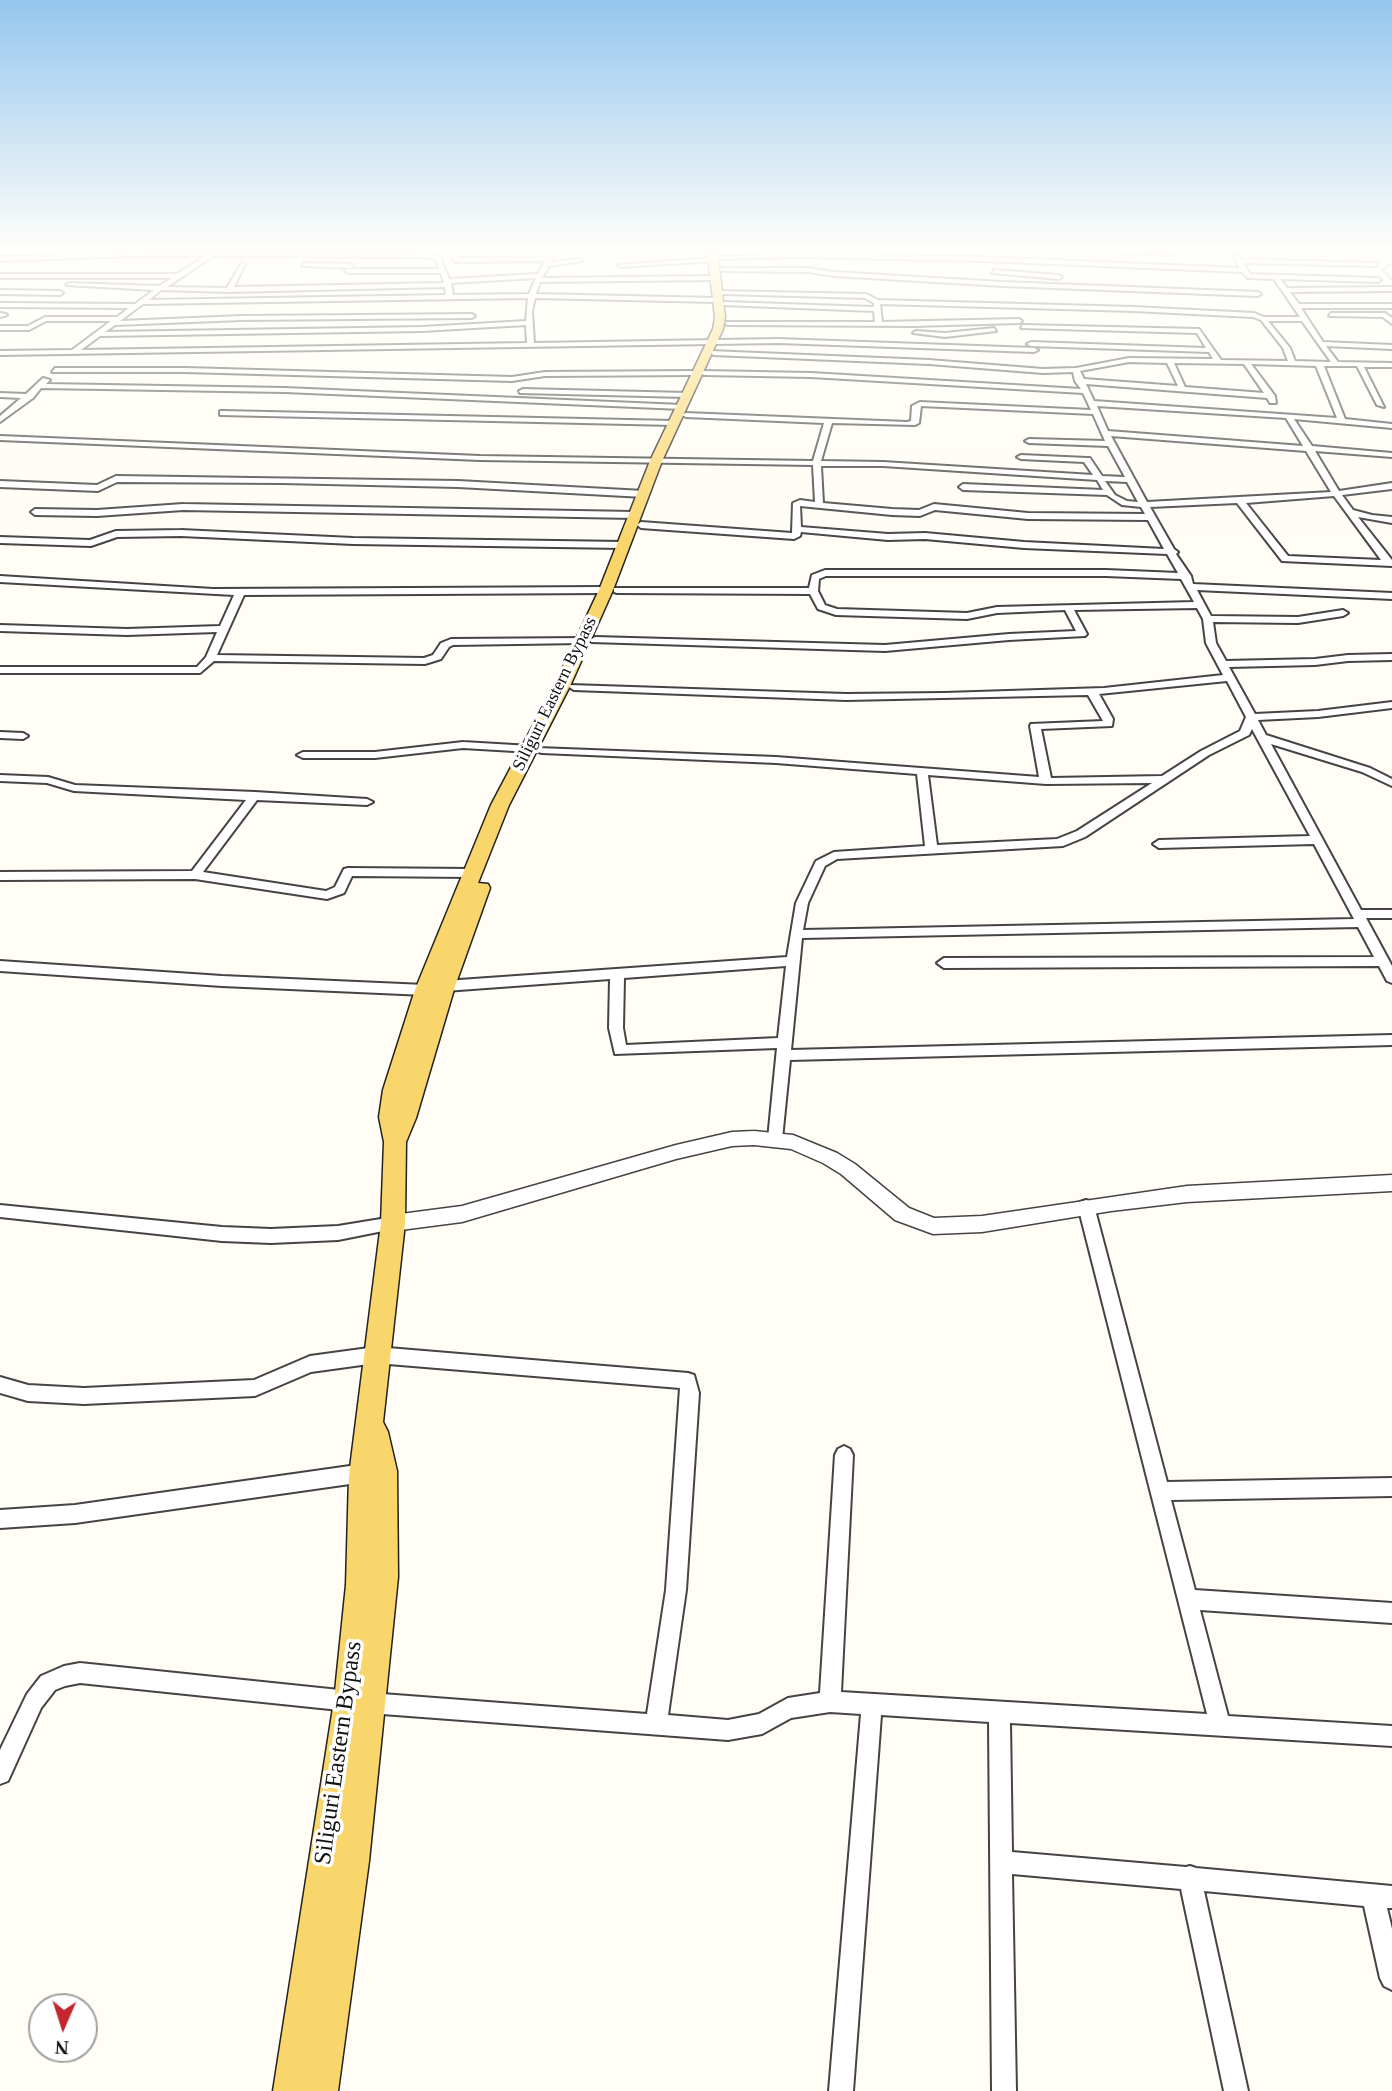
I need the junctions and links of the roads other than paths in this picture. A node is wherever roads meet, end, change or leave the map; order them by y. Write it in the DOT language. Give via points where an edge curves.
graph roads {
  1 [pos="714,346"];
  2 [pos="80,347"];
  3 [pos="416,347"];
  4 [pos="432,347"];
  5 [pos="722,347"];
  6 [pos="1015,347"];
  7 [pos="1033,347"];
  8 [pos="1210,347"];
  9 [pos="1285,347"];
  10 [pos="1322,347"];
  11 [pos="1212,350"];
  12 [pos="73,352"];
  13 [pos="0,353"];
  14 [pos="1169,360"];
  15 [pos="1218,361"];
  16 [pos="1246,362"];
  17 [pos="1293,363"];
  18 [pos="1319,363"];
  19 [pos="1336,364"];
  20 [pos="1359,364"];
  21 [pos="1392,365"];
  22 [pos="55,370"];
  23 [pos="1043,371"];
  24 [pos="700,373"];
  25 [pos="526,378"];
  26 [pos="1080,381"];
  27 [pos="40,386"];
  28 [pos="1183,390"];
  29 [pos="523,391"];
  30 [pos="0,395"];
  31 [pos="30,396"];
  32 [pos="1271,396"];
  33 [pos="517,401"];
  34 [pos="1381,404"];
  35 [pos="1092,407"];
  36 [pos="682,410"];
  37 [pos="223,413"];
  38 [pos="1285,416"];
  39 [pos="0,420"];
  40 [pos="829,420"];
  41 [pos="1342,421"];
  42 [pos="1392,426"];
  43 [pos="1105,433"];
  44 [pos="0,438"];
  45 [pos="1029,441"];
  46 [pos="1110,444"];
  47 [pos="1309,448"];
  48 [pos="1392,455"];
  49 [pos="1021,457"];
  50 [pos="661,461"];
  51 [pos="817,462"];
  52 [pos="1099,478"];
  53 [pos="1130,480"];
  54 [pos="0,484"];
  55 [pos="1392,486"];
  56 [pos="963,487"];
  57 [pos="1336,493"];
  58 [pos="644,494"];
  59 [pos="1108,494"];
  60 [pos="1241,502"];
  61 [pos="819,505"];
  62 [pos="1145,505"];
  63 [pos="35,512"];
  64 [pos="1350,512"];
  65 [pos="1153,517"];
  66 [pos="638,520"];
  67 [pos="1392,520"];
  68 [pos="796,529"];
  69 [pos="0,540"];
  70 [pos="623,545"];
  71 [pos="1173,552"];
  72 [pos="1389,563"];
  73 [pos="1186,576"];
  74 [pos="0,579"];
  75 [pos="1191,587"];
  76 [pos="611,590"];
  77 [pos="813,591"];
  78 [pos="240,592"];
  79 [pos="1387,596"];
  80 [pos="1201,605"];
  81 [pos="1068,607"];
  82 [pos="1392,610"];
  83 [pos="1343,613"];
  84 [pos="1208,619"];
  85 [pos="0,628"];
  86 [pos="224,629"];
  87 [pos="588,640"];
  88 [pos="1392,657"];
  89 [pos="211,659"];
  90 [pos="1222,664"];
  91 [pos="0,670"];
  92 [pos="1229,678"];
  93 [pos="574,687"];
  94 [pos="1092,692"];
  95 [pos="1392,705"];
  96 [pos="1251,717"];
  97 [pos="0,735"];
  98 [pos="23,736"];
  99 [pos="1260,737"];
  100 [pos="536,749"];
  101 [pos="303,755"];
  102 [pos="922,771"];
  103 [pos="0,778"];
  104 [pos="1162,779"];
  105 [pos="1046,781"];
  106 [pos="1392,783"];
  107 [pos="255,795"];
  108 [pos="367,802"];
  109 [pos="1317,839"];
  110 [pos="1158,844"];
  111 [pos="932,850"];
  112 [pos="472,873"];
  113 [pos="195,875"];
  114 [pos="0,876"];
  115 [pos="1392,914"];
  116 [pos="1360,919"];
  117 [pos="796,934"];
  118 [pos="793,961"];
  119 [pos="1382,961"];
  120 [pos="944,963"];
  121 [pos="0,966"];
  122 [pos="617,975"];
  123 [pos="1392,978"];
  124 [pos="444,986"];
  125 [pos="425,990"];
  126 [pos="1392,1040"];
  127 [pos="783,1049"];
  128 [pos="775,1139"];
  129 [pos="396,1142"];
  130 [pos="1392,1183"];
  131 [pos="1086,1206"];
  132 [pos="0,1210"];
  133 [pos="393,1223"];
  134 [pos="376,1355"];
  135 [pos="0,1385"];
  136 [pos="371,1413"];
  137 [pos="844,1455"];
  138 [pos="364,1473"];
  139 [pos="1392,1487"];
  140 [pos="1160,1491"];
  141 [pos="0,1519"];
  142 [pos="1188,1599"];
  143 [pos="1392,1613"];
  144 [pos="359,1702"];
  145 [pos="830,1702"];
  146 [pos="872,1704"];
  147 [pos="999,1711"];
  148 [pos="656,1724"];
  149 [pos="1220,1724"];
  150 [pos="1392,1735"];
  151 [pos="0,1773"];
  152 [pos="1000,1862"];
  153 [pos="1190,1878"];
  154 [pos="1382,1896"];
  155 [pos="1392,1978"];
  156 [pos="291,2091"];
  157 [pos="320,2091"];
  158 [pos="841,2091"];
  159 [pos="1004,2091"];
  160 [pos="1236,2091"];
  1 -- 24 [label="main road, Siliguri Eastern Bypass"];
  2 -- 12 [label="street"];
  3 -- 4 [label="street"];
  3 -- 12 [label="street"];
  5 -- 23 [label="street"];
  6 -- 7 [label="street"];
  7 -- 11 [label="street"];
  7 -- 23 [label="street"];
  8 -- 11 [label="street"];
  9 -- 17 [label="street"];
  10 -- 19 [label="street"];
  11 -- 15 [label="street"];
  12 -- 13 [label="street"];
  12 -- 22 [label="street"];
  14 -- 15 [label="street"];
  14 -- 26 [label="street" via="1129,360"];
  14 -- 28 [label="street"];
  15 -- 16 [label="street"];
  16 -- 17 [label="street"];
  16 -- 32 [label="street"];
  17 -- 18 [label="street"];
  18 -- 19 [label="street"];
  18 -- 41 [label="street"];
  19 -- 20 [label="street"];
  20 -- 21 [label="street"];
  20 -- 34 [label="street"];
  22 -- 25 [label="street"];
  22 -- 27 [label="street"];
  23 -- 26 [label="street"];
  24 -- 25 [label="street"];
  24 -- 26 [label="street"];
  24 -- 36 [label="main road, Siliguri Eastern Bypass"];
  25 -- 29 [label="street"];
  26 -- 28 [label="street"];
  26 -- 35 [label="street"];
  27 -- 31 [label="street"];
  27 -- 33 [label="street" via="285,390"];
  28 -- 32 [label="street"];
  29 -- 33 [label="street"];
  29 -- 36 [label="street"];
  30 -- 31 [label="street"];
  31 -- 39 [label="street"];
  32 -- 38 [label="street"];
  33 -- 36 [label="street"];
  35 -- 38 [label="street"];
  35 -- 40 [label="street" via="920,404 911,424"];
  35 -- 43 [label="street"];
  36 -- 37 [label="street"];
  36 -- 40 [label="street"];
  36 -- 50 [label="main road, Siliguri Eastern Bypass"];
  38 -- 41 [label="street"];
  38 -- 47 [label="street"];
  40 -- 51 [label="street"];
  41 -- 42 [label="street"];
  43 -- 46 [label="street"];
  43 -- 47 [label="street"];
  44 -- 50 [label="street"];
  45 -- 46 [label="street"];
  46 -- 53 [label="street"];
  47 -- 48 [label="street"];
  47 -- 57 [label="street"];
  49 -- 52 [label="street" via="1087,460"];
  50 -- 51 [label="street"];
  50 -- 58 [label="main road, Siliguri Eastern Bypass"];
  50 -- 66 [label="main road, Siliguri Eastern Bypass"];
  51 -- 52 [label="street"];
  51 -- 61 [label="street"];
  52 -- 53 [label="street"];
  52 -- 59 [label="street"];
  53 -- 62 [label="street"];
  54 -- 58 [label="street" via="98,488 117,479 374,481"];
  55 -- 57 [label="street"];
  56 -- 59 [label="street"];
  57 -- 60 [label="street"];
  57 -- 64 [label="street"];
  58 -- 66 [label="main road, Siliguri Eastern Bypass"];
  59 -- 62 [label="street" via="1125,503"];
  60 -- 62 [label="street"];
  60 -- 72 [label="street" via="1285,559"];
  61 -- 65 [label="street" via="892,512 920,513 934,507 1005,514"];
  61 -- 68 [label="street" via="796,504"];
  62 -- 65 [label="street"];
  63 -- 66 [label="street" via="183,507"];
  64 -- 67 [label="street"];
  64 -- 72 [label="street"];
  65 -- 71 [label="street"];
  66 -- 68 [label="street" via="789,536 797,534"];
  66 -- 70 [label="main road, Siliguri Eastern Bypass"];
  66 -- 76 [label="main road, Siliguri Eastern Bypass"];
  68 -- 71 [label="street"];
  69 -- 70 [label="street" via="90,544 116,534 181,533"];
  70 -- 76 [label="main road, Siliguri Eastern Bypass"];
  71 -- 73 [label="street"];
  73 -- 75 [label="street"];
  73 -- 77 [label="street" via="825,573 816,577"];
  74 -- 78 [label="street"];
  75 -- 79 [label="street"];
  75 -- 80 [label="street"];
  76 -- 77 [label="street"];
  76 -- 78 [label="street"];
  76 -- 87 [label="main road, Siliguri Eastern Bypass"];
  77 -- 81 [label="street" via="821,607 836,612 967,616"];
  78 -- 86 [label="street"];
  79 -- 82 [label="street"];
  80 -- 81 [label="street"];
  80 -- 84 [label="street"];
  81 -- 87 [label="street" via="1082,634 861,649"];
  83 -- 84 [label="street" via="1291,620"];
  84 -- 90 [label="street" via="1211,643"];
  85 -- 86 [label="street"];
  86 -- 89 [label="street"];
  87 -- 89 [label="street" via="451,642 437,657 425,661"];
  87 -- 93 [label="main road, Siliguri Eastern Bypass"];
  87 -- 100 [label="main road, Siliguri Eastern Bypass"];
  88 -- 90 [label="street"];
  89 -- 91 [label="street" via="200,670 189,672"];
  90 -- 92 [label="street"];
  92 -- 94 [label="street"];
  92 -- 96 [label="street"];
  93 -- 94 [label="street" via="846,697"];
  93 -- 100 [label="main road, Siliguri Eastern Bypass"];
  94 -- 105 [label="street" via="1108,724 1035,726"];
  95 -- 96 [label="street"];
  96 -- 99 [label="street"];
  96 -- 104 [label="street" via="1245,733"];
  97 -- 98 [label="street"];
  99 -- 106 [label="street" via="1366,770"];
  99 -- 109 [label="street"];
  100 -- 101 [label="street" via="463,745 375,755"];
  100 -- 102 [label="street"];
  100 -- 112 [label="main road, Siliguri Eastern Bypass" via="500,805"];
  100 -- 124 [label="main road, Siliguri Eastern Bypass"];
  102 -- 105 [label="street"];
  102 -- 111 [label="street"];
  103 -- 107 [label="street" via="48,780 74,788"];
  104 -- 105 [label="street"];
  104 -- 111 [label="street" via="1081,834 1059,842"];
  107 -- 108 [label="street"];
  107 -- 113 [label="street"];
  109 -- 110 [label="street"];
  109 -- 116 [label="street"];
  111 -- 117 [label="street" via="858,852 820,864 802,903"];
  112 -- 113 [label="street" via="348,873 340,890 327,895"];
  112 -- 125 [label="main road, Siliguri Eastern Bypass"];
  113 -- 114 [label="street"];
  115 -- 116 [label="street"];
  116 -- 117 [label="street"];
  116 -- 119 [label="street"];
  117 -- 118 [label="street"];
  118 -- 122 [label="street"];
  118 -- 127 [label="street"];
  119 -- 120 [label="street"];
  119 -- 123 [label="street"];
  121 -- 125 [label="street"];
  122 -- 124 [label="street"];
  122 -- 127 [label="street" via="620,1050"];
  124 -- 129 [label="main road, Siliguri Eastern Bypass"];
  125 -- 129 [label="main road, Siliguri Eastern Bypass" via="394,1090 390,1117"];
  126 -- 127 [label="street"];
  127 -- 128 [label="street"];
  128 -- 131 [label="street" via="830,1158 890,1206 925,1224 982,1224"];
  128 -- 133 [label="street" via="732,1139 463,1214"];
  129 -- 133 [label="main road, Siliguri Eastern Bypass"];
  130 -- 131 [label="street" via="1187,1194"];
  131 -- 140 [label="street"];
  132 -- 133 [label="street" via="271,1236 338,1233"];
  133 -- 134 [label="main road, Siliguri Eastern Bypass"];
  134 -- 135 [label="street" via="310,1364 255,1388 84,1396 28,1393"];
  134 -- 136 [label="main road, Siliguri Eastern Bypass"];
  134 -- 148 [label="street" via="688,1381 676,1590"];
  136 -- 138 [label="main road, Siliguri Eastern Bypass"];
  136 -- 144 [label="main road, Siliguri Eastern Bypass" via="383,1471 384,1577"];
  137 -- 145 [label="street"];
  138 -- 141 [label="street" via="75,1514"];
  138 -- 144 [label="main road, Siliguri Eastern Bypass"];
  139 -- 140 [label="street"];
  140 -- 142 [label="street"];
  142 -- 143 [label="street"];
  142 -- 149 [label="street"];
  144 -- 148 [label="street"];
  144 -- 151 [label="street" via="80,1673 64,1676 48,1683 34,1701"];
  144 -- 156 [label="main road, Siliguri Eastern Bypass"];
  144 -- 157 [label="main road, Siliguri Eastern Bypass" via="352,1861"];
  145 -- 146 [label="street"];
  145 -- 148 [label="street" via="788,1708 747,1729"];
  146 -- 147 [label="street"];
  146 -- 158 [label="street"];
  147 -- 149 [label="street"];
  147 -- 152 [label="street"];
  149 -- 150 [label="street"];
  152 -- 153 [label="street"];
  152 -- 159 [label="street"];
  153 -- 154 [label="street"];
  153 -- 160 [label="street"];
  154 -- 155 [label="street"];
}
